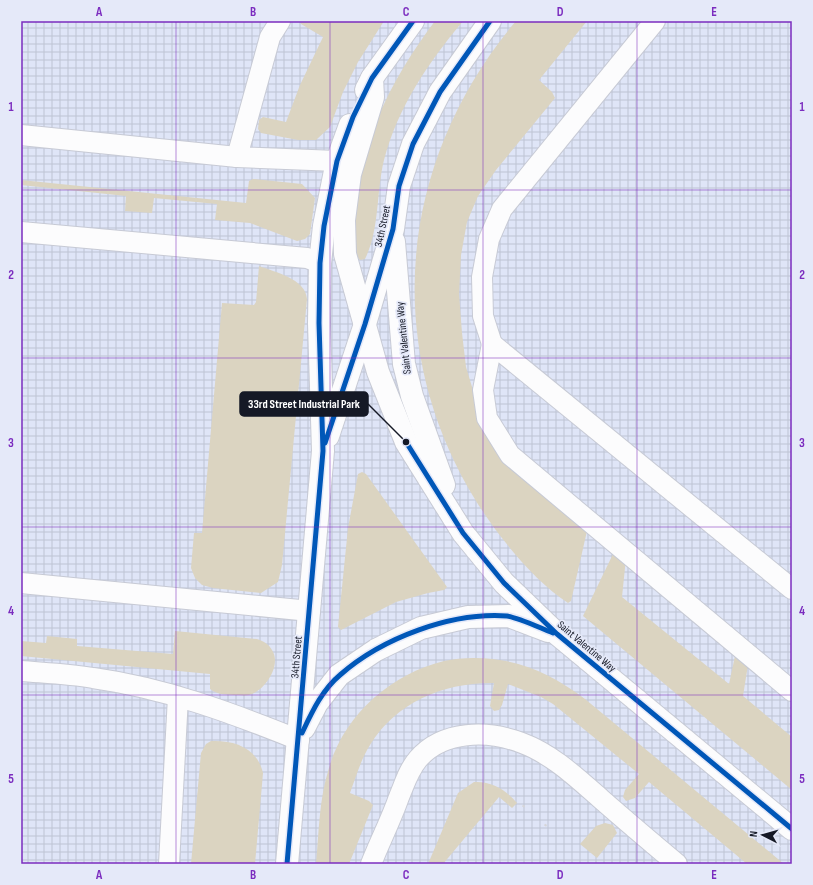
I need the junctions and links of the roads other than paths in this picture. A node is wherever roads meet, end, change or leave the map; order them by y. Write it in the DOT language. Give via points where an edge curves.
graph roads {
  1 [pos="280,21"];
  2 [pos="412,21"];
  3 [pos="490,21"];
  4 [pos="655,21"];
  5 [pos="372,78"];
  6 [pos="21,135"];
  7 [pos="237,157"];
  8 [pos="337,161"];
  9 [pos="394,229"];
  10 [pos="21,232"];
  11 [pos="320,263"];
  12 [pos="365,324"];
  13 [pos="492,344"];
  14 [pos="323,451"];
  15 [pos="462,533"];
  16 [pos="21,583"];
  17 [pos="792,589"];
  18 [pos="310,611"];
  19 [pos="557,634"];
  20 [pos="21,671"];
  21 [pos="792,691"];
  22 [pos="178,697"];
  23 [pos="299,740"];
  24 [pos="792,829"];
  25 [pos="169,864"];
  26 [pos="287,864"];
  27 [pos="371,864"];
  28 [pos="676,864"];
  1 -- 7 [label="lane" via="270,37"];
  2 -- 5 [label="street, 34th Street"];
  3 -- 9 [label="street, 34th Street" via="440,92 413,144 399,186"];
  4 -- 13 [label="lane" via="502,209 489,239 482,277 483,316"];
  5 -- 8 [label="street, 34th Street" via="353,117"];
  5 -- 12 [label="street" via="373,97 350,174 344,220 344,254"];
  6 -- 7 [label="lane"];
  7 -- 8 [label="lane"];
  8 -- 11 [label="street, 34th Street" via="324,226"];
  9 -- 12 [label="street, 34th Street"];
  9 -- 15 [label="street, Saint Valentine Way" via="404,364 412,396"];
  10 -- 11 [label="lane" via="307,258"];
  11 -- 14 [label="street, 34th Street"];
  12 -- 14 [label="street, 34th Street"];
  12 -- 15 [label="street, Saint Valentine Way" via="378,372 406,442"];
  13 -- 17 [label="lane"];
  13 -- 21 [label="lane" via="483,390 487,418 510,455"];
  14 -- 18 [label="street, 34th Street"];
  15 -- 19 [label="street, Saint Valentine Way" via="504,583"];
  16 -- 18 [label="lane"];
  18 -- 23 [label="street, 34th Street"];
  19 -- 23 [label="street" via="509,616 468,617 420,628 376,650 339,675 317,702"];
  19 -- 24 [label="street, Saint Valentine Way"];
  20 -- 22 [label="lane" via="94,678"];
  22 -- 23 [label="lane" via="217,708"];
  22 -- 25 [label="lane"];
  23 -- 26 [label="street, 34th Street"];
  27 -- 28 [label="lane" via="407,774 418,759 436,745 457,736 479,735 523,743 545,756 570,773"];
}
